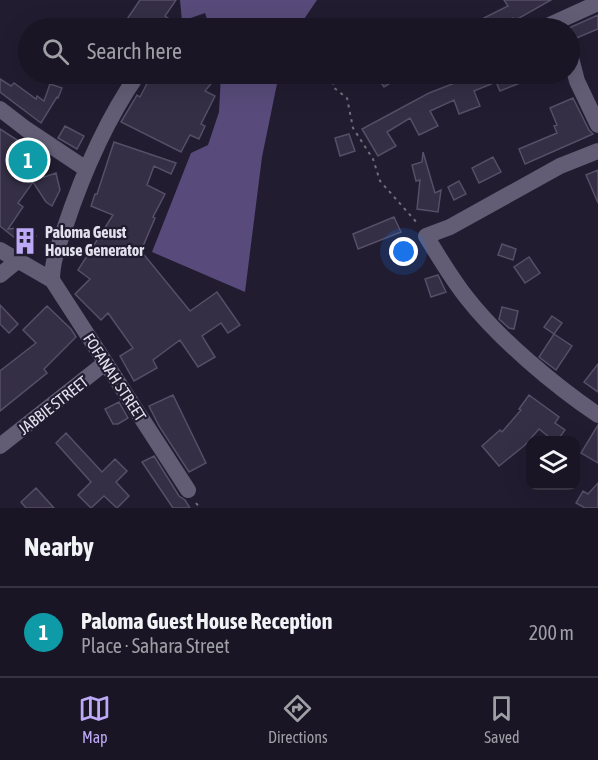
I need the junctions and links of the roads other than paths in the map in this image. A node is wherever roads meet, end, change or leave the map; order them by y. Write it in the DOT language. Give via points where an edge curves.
graph roads {
  1 [pos="598,3"];
  2 [pos="572,18"];
  3 [pos="132,84"];
  4 [pos="578,84"];
  5 [pos="0,109"];
  6 [pos="598,125"];
  7 [pos="598,151"];
  8 [pos="86,169"];
  9 [pos="0,250"];
  10 [pos="17,261"];
  11 [pos="0,275"];
  12 [pos="51,280"];
  13 [pos="105,363"];
  14 [pos="598,415"];
  15 [pos="0,446"];
  16 [pos="188,490"];
  1 -- 2 [label="street"];
  3 -- 8 [label="street"];
  4 -- 6 [label="street"];
  5 -- 8 [label="street"];
  7 -- 14 [label="street" via="560,166 450,227 426,236 468,299 506,340"];
  8 -- 12 [label="street" via="56,254"];
  9 -- 10 [label="street, FOFANAH STREET"];
  10 -- 11 [label="street"];
  10 -- 12 [label="street, FOFANAH STREET"];
  12 -- 13 [label="street, FOFANAH STREET"];
  13 -- 15 [label="street, JABBIE STREET"];
  13 -- 16 [label="street, FOFANAH STREET"];
}
